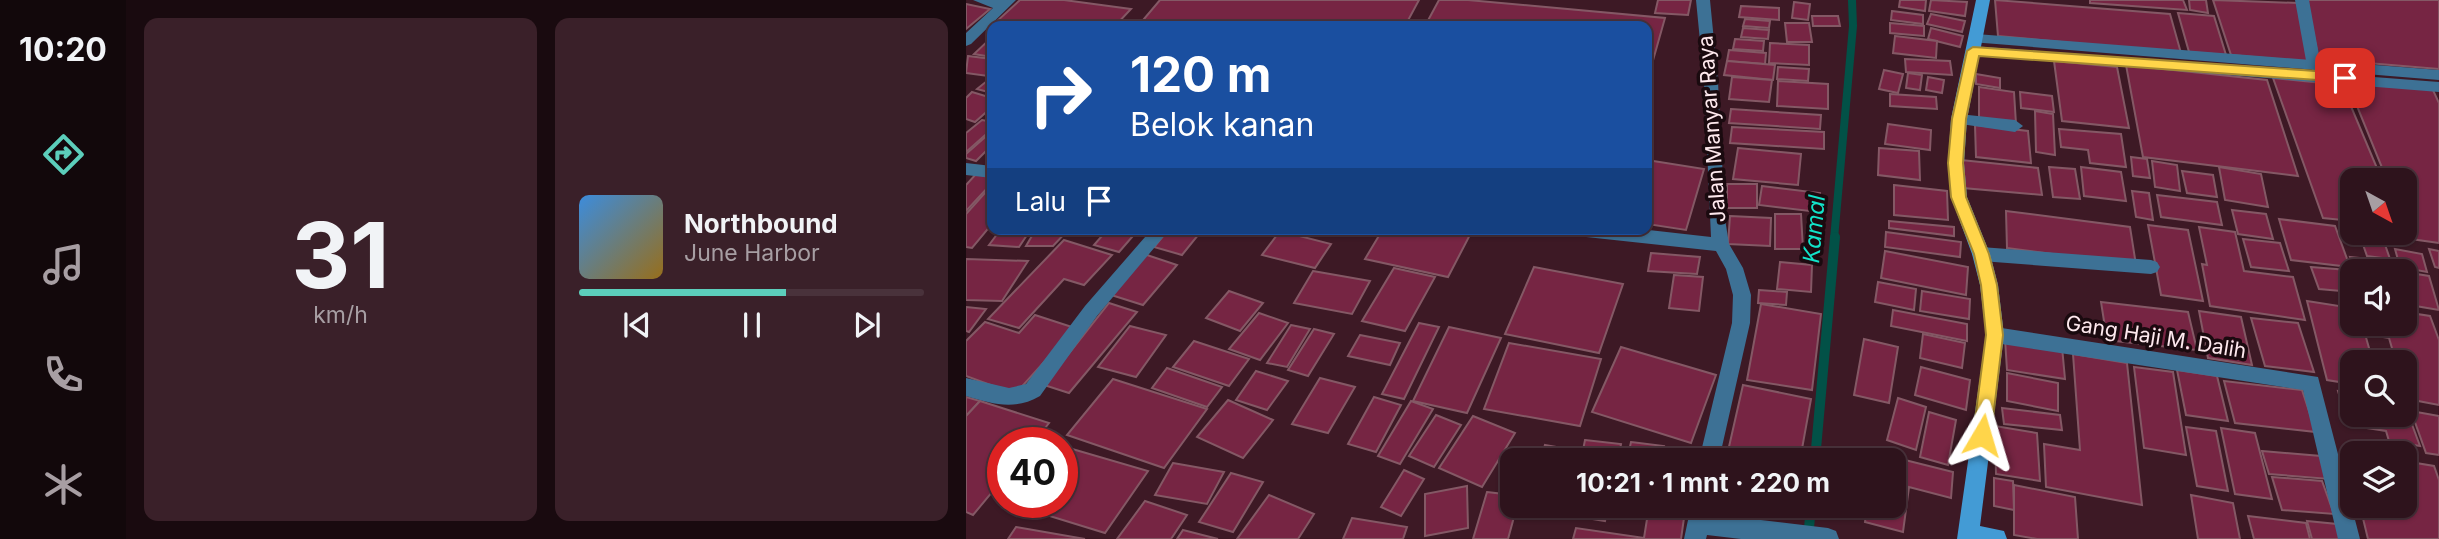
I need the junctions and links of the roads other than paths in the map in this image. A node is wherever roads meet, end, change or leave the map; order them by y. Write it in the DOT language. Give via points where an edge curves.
graph roads {
  1 [pos="980,0"];
  2 [pos="1703,0"];
  3 [pos="1983,0"];
  4 [pos="2302,0"];
  5 [pos="1006,3"];
  6 [pos="987,21"];
  7 [pos="987,21"];
  8 [pos="966,41"];
  9 [pos="1974,45"];
  10 [pos="2314,66"];
  11 [pos="2439,75"];
  12 [pos="2439,87"];
  13 [pos="1959,119"];
  14 [pos="2015,126"];
  15 [pos="966,169"];
  16 [pos="987,171"];
  17 [pos="1157,235"];
  18 [pos="1631,235"];
  19 [pos="1721,245"];
  20 [pos="1982,254"];
  21 [pos="2151,267"];
  22 [pos="1994,335"];
  23 [pos="966,387"];
  24 [pos="1712,448"];
  25 [pos="1698,522"];
  26 [pos="1969,537"];
  27 [pos="1828,539"];
  28 [pos="1996,539"];
  29 [pos="2349,539"];
  1 -- 5 [label="street"];
  2 -- 19 [label="street, Jalan Manyar Raya"];
  3 -- 9 [label="street"];
  4 -- 10 [label="street"];
  5 -- 6 [label="street"];
  7 -- 8 [label="street"];
  9 -- 10 [label="street"];
  9 -- 12 [label="street"];
  9 -- 13 [label="street"];
  10 -- 11 [label="street"];
  13 -- 14 [label="street"];
  13 -- 20 [label="street" via="1959,197"];
  15 -- 16 [label="street"];
  17 -- 23 [label="street" via="1091,311 1033,390 1011,399"];
  18 -- 19 [label="street"];
  19 -- 24 [label="street, Jalan Manyar Raya" via="1742,295 1741,323"];
  20 -- 21 [label="street"];
  20 -- 22 [label="street"];
  22 -- 26 [label="street"];
  22 -- 29 [label="street, Gang Haji M. Dalih" via="2311,383"];
  25 -- 27 [label="street"];
  26 -- 28 [label="street"];
}
